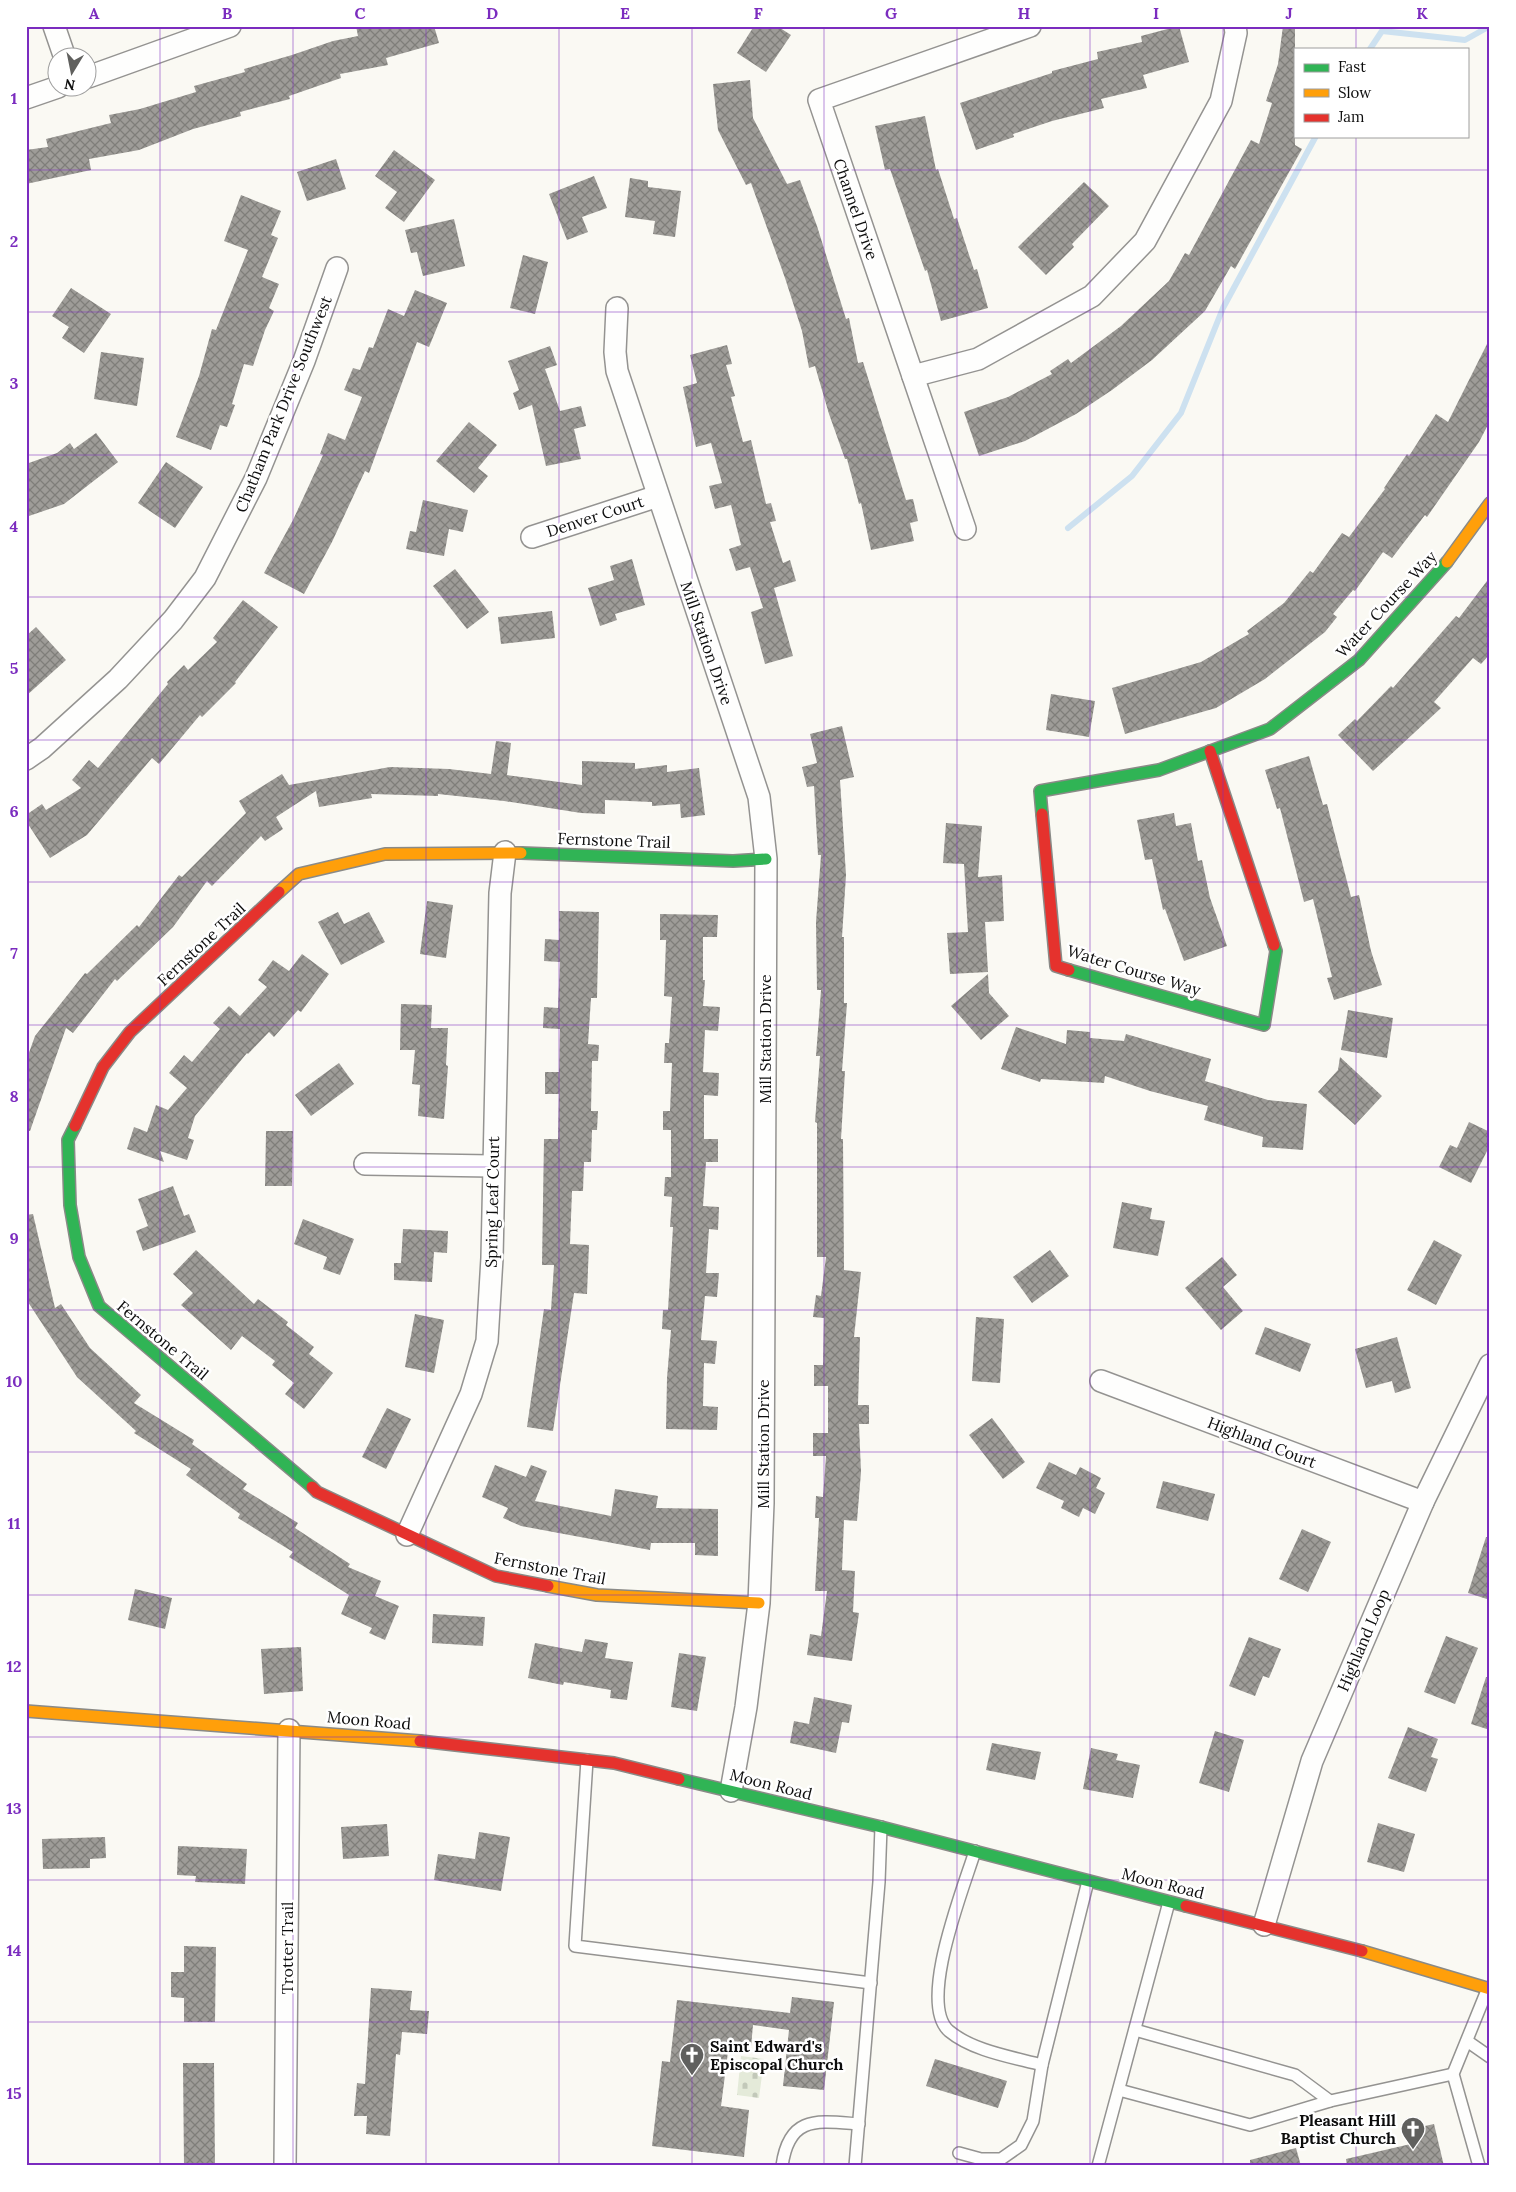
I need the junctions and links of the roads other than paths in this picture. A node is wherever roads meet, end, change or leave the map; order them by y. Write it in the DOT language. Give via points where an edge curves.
graph roads {
  1 [pos="54,26"];
  2 [pos="230,26"];
  3 [pos="1030,26"];
  4 [pos="1235,26"];
  5 [pos="62,48"];
  6 [pos="98,73"];
  7 [pos="48,90"];
  8 [pos="26,98"];
  9 [pos="337,268"];
  10 [pos="618,308"];
  11 [pos="913,376"];
  12 [pos="658,496"];
  13 [pos="1490,502"];
  14 [pos="965,529"];
  15 [pos="532,537"];
  16 [pos="1210,751"];
  17 [pos="26,759"];
  18 [pos="505,852"];
  19 [pos="766,859"];
  20 [pos="365,1164"];
  21 [pos="492,1166"];
  22 [pos="1490,1365"];
  23 [pos="1101,1381"];
  24 [pos="1422,1502"];
  25 [pos="407,1535"];
  26 [pos="759,1603"];
  27 [pos="26,1711"];
  28 [pos="289,1730"];
  29 [pos="587,1760"];
  30 [pos="731,1791"];
  31 [pos="882,1827"];
  32 [pos="975,1852"];
  33 [pos="1088,1880"];
  34 [pos="1169,1902"];
  35 [pos="1264,1926"];
  36 [pos="871,1983"];
  37 [pos="1489,1988"];
  38 [pos="1135,2030"];
  39 [pos="1467,2041"];
  40 [pos="1490,2057"];
  41 [pos="1042,2065"];
  42 [pos="1453,2074"];
  43 [pos="1118,2090"];
  44 [pos="1330,2101"];
  45 [pos="859,2124"];
  46 [pos="959,2153"];
  47 [pos="285,2166"];
  48 [pos="782,2166"];
  49 [pos="855,2166"];
  50 [pos="1098,2166"];
  51 [pos="1479,2166"];
  1 -- 5 [label="street"];
  2 -- 6 [label="street"];
  3 -- 11 [label="street, Channel Drive" via="818,100"];
  4 -- 11 [label="street" via="1221,101 1145,240 1092,296 978,359"];
  7 -- 8 [label="street"];
  9 -- 17 [label="street, Chatham Park Drive Southwest" via="304,361 256,478 205,578 173,620 118,679"];
  10 -- 12 [label="street, Mill Station Drive" via="617,371"];
  11 -- 14 [label="street, Channel Drive"];
  12 -- 15 [label="street, Denver Court"];
  12 -- 19 [label="street, Mill Station Drive" via="759,797"];
  13 -- 16 [label="street, Water Course Way" via="1446,564 1359,660 1270,730"];
  16 -- 16 [label="street, Water Course Way" via="1159,770 1040,791 1056,966 1264,1025 1276,951"];
  18 -- 19 [label="street, Fernstone Trail" via="733,861"];
  18 -- 21 [label="street, Spring Leaf Court" via="500,893"];
  18 -- 25 [label="street, Fernstone Trail" via="385,854 299,874 130,1032 103,1067 68,1140 70,1205 79,1257 99,1306 317,1492"];
  19 -- 26 [label="street, Mill Station Drive" via="763,1493"];
  20 -- 21 [label="street"];
  21 -- 25 [label="street, Spring Leaf Court" via="492,1258 487,1341 471,1394"];
  22 -- 24 [label="street, Highland Loop"];
  23 -- 24 [label="street, Highland Court"];
  24 -- 35 [label="street, Highland Loop" via="1312,1761"];
  25 -- 26 [label="street, Fernstone Trail" via="496,1576 597,1595"];
  26 -- 30 [label="street, Mill Station Drive"];
  27 -- 28 [label="street, Moon Road"];
  28 -- 29 [label="street, Moon Road" via="462,1744"];
  28 -- 47 [label="street, Trotter Trail"];
  29 -- 30 [label="street, Moon Road" via="614,1763"];
  29 -- 36 [label="lane" via="575,1946"];
  30 -- 31 [label="street, Moon Road"];
  31 -- 32 [label="street, Moon Road"];
  31 -- 36 [label="lane"];
  32 -- 33 [label="street, Moon Road"];
  32 -- 41 [label="lane" via="937,1984 941,2019 948,2030 968,2042"];
  33 -- 34 [label="street, Moon Road"];
  33 -- 41 [label="lane"];
  34 -- 35 [label="street, Moon Road"];
  34 -- 38 [label="lane"];
  35 -- 37 [label="street, Moon Road"];
  36 -- 45 [label="lane"];
  37 -- 39 [label="lane"];
  38 -- 43 [label="lane"];
  38 -- 44 [label="lane" via="1295,2075"];
  39 -- 40 [label="lane"];
  39 -- 42 [label="lane"];
  41 -- 46 [label="lane" via="1033,2122 1021,2145 1001,2159"];
  42 -- 44 [label="lane"];
  42 -- 51 [label="lane"];
  43 -- 44 [label="lane" via="1250,2126"];
  43 -- 50 [label="lane"];
  45 -- 48 [label="lane" via="815,2122 803,2125 793,2132 787,2143"];
  45 -- 49 [label="lane"];
}
